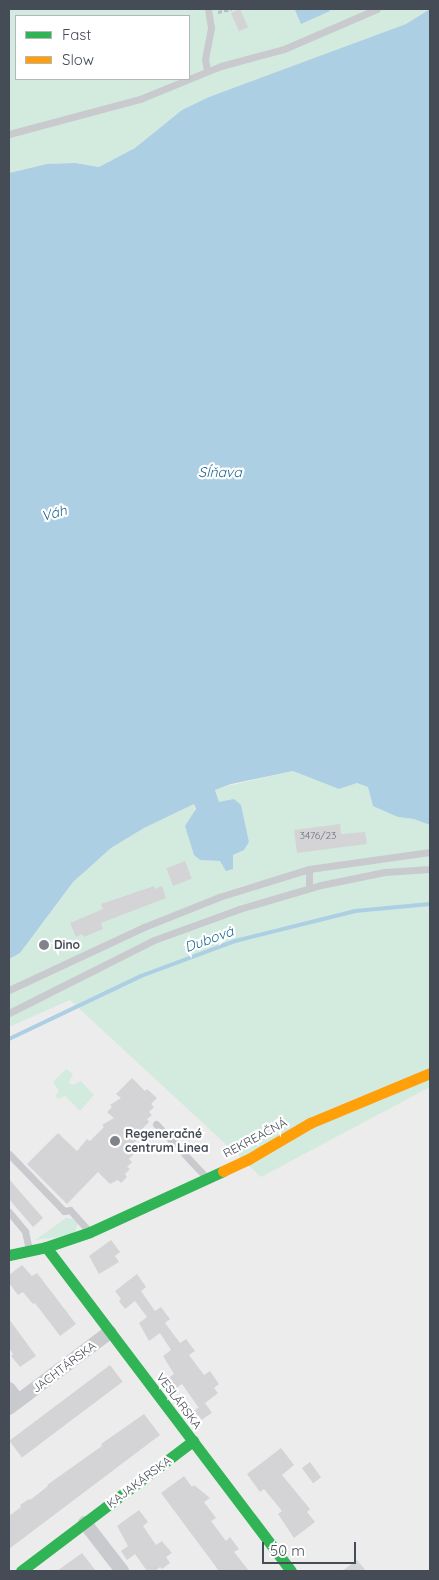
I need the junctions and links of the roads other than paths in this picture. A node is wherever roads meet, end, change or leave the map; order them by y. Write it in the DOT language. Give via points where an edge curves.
graph roads {
  1 [pos="378,9"];
  2 [pos="209,12"];
  3 [pos="207,71"];
  4 [pos="190,78"];
  5 [pos="186,80"];
  6 [pos="9,134"];
  7 [pos="430,852"];
  8 [pos="310,869"];
  9 [pos="430,869"];
  10 [pos="309,888"];
  11 [pos="9,990"];
  12 [pos="9,1013"];
  13 [pos="430,1073"];
  14 [pos="156,1124"];
  15 [pos="9,1154"];
  16 [pos="207,1178"];
  17 [pos="9,1212"];
  18 [pos="90,1232"];
  19 [pos="46,1247"];
  20 [pos="29,1251"];
  21 [pos="9,1255"];
  22 [pos="110,1332"];
  23 [pos="9,1389"];
  24 [pos="13,1405"];
  25 [pos="193,1441"];
  26 [pos="85,1523"];
  27 [pos="21,1571"];
  28 [pos="122,1571"];
  29 [pos="291,1571"];
  1 -- 3 [label="lane" via="284,49"];
  2 -- 3 [label="lane" via="211,28 205,58"];
  3 -- 4 [label="lane"];
  5 -- 6 [label="lane" via="140,100"];
  7 -- 8 [label="lane"];
  8 -- 10 [label="lane"];
  8 -- 11 [label="lane" via="219,897 144,926"];
  9 -- 10 [label="lane" via="385,872"];
  10 -- 12 [label="lane" via="154,940"];
  13 -- 16 [label="street, REKREAČNÁ" via="310,1123 247,1160"];
  14 -- 16 [label="lane"];
  15 -- 18 [label="lane" via="64,1211 70,1210"];
  16 -- 18 [label="street, REKREAČNÁ"];
  17 -- 20 [label="lane" via="25,1231"];
  18 -- 19 [label="street, REKREAČNÁ"];
  19 -- 20 [label="street, REKREAČNÁ"];
  19 -- 22 [label="street, VESLÁRSKA"];
  20 -- 21 [label="street, REKREAČNÁ"];
  22 -- 24 [label="street, JACHTÁRSKA"];
  22 -- 25 [label="street, VESLÁRSKA"];
  23 -- 24 [label="street, JACHTÁRSKA"];
  25 -- 26 [label="street, KAJAKÁRSKA"];
  25 -- 29 [label="street, VESLÁRSKA"];
  26 -- 27 [label="street, KAJAKÁRSKA"];
  26 -- 28 [label="street"];
}
